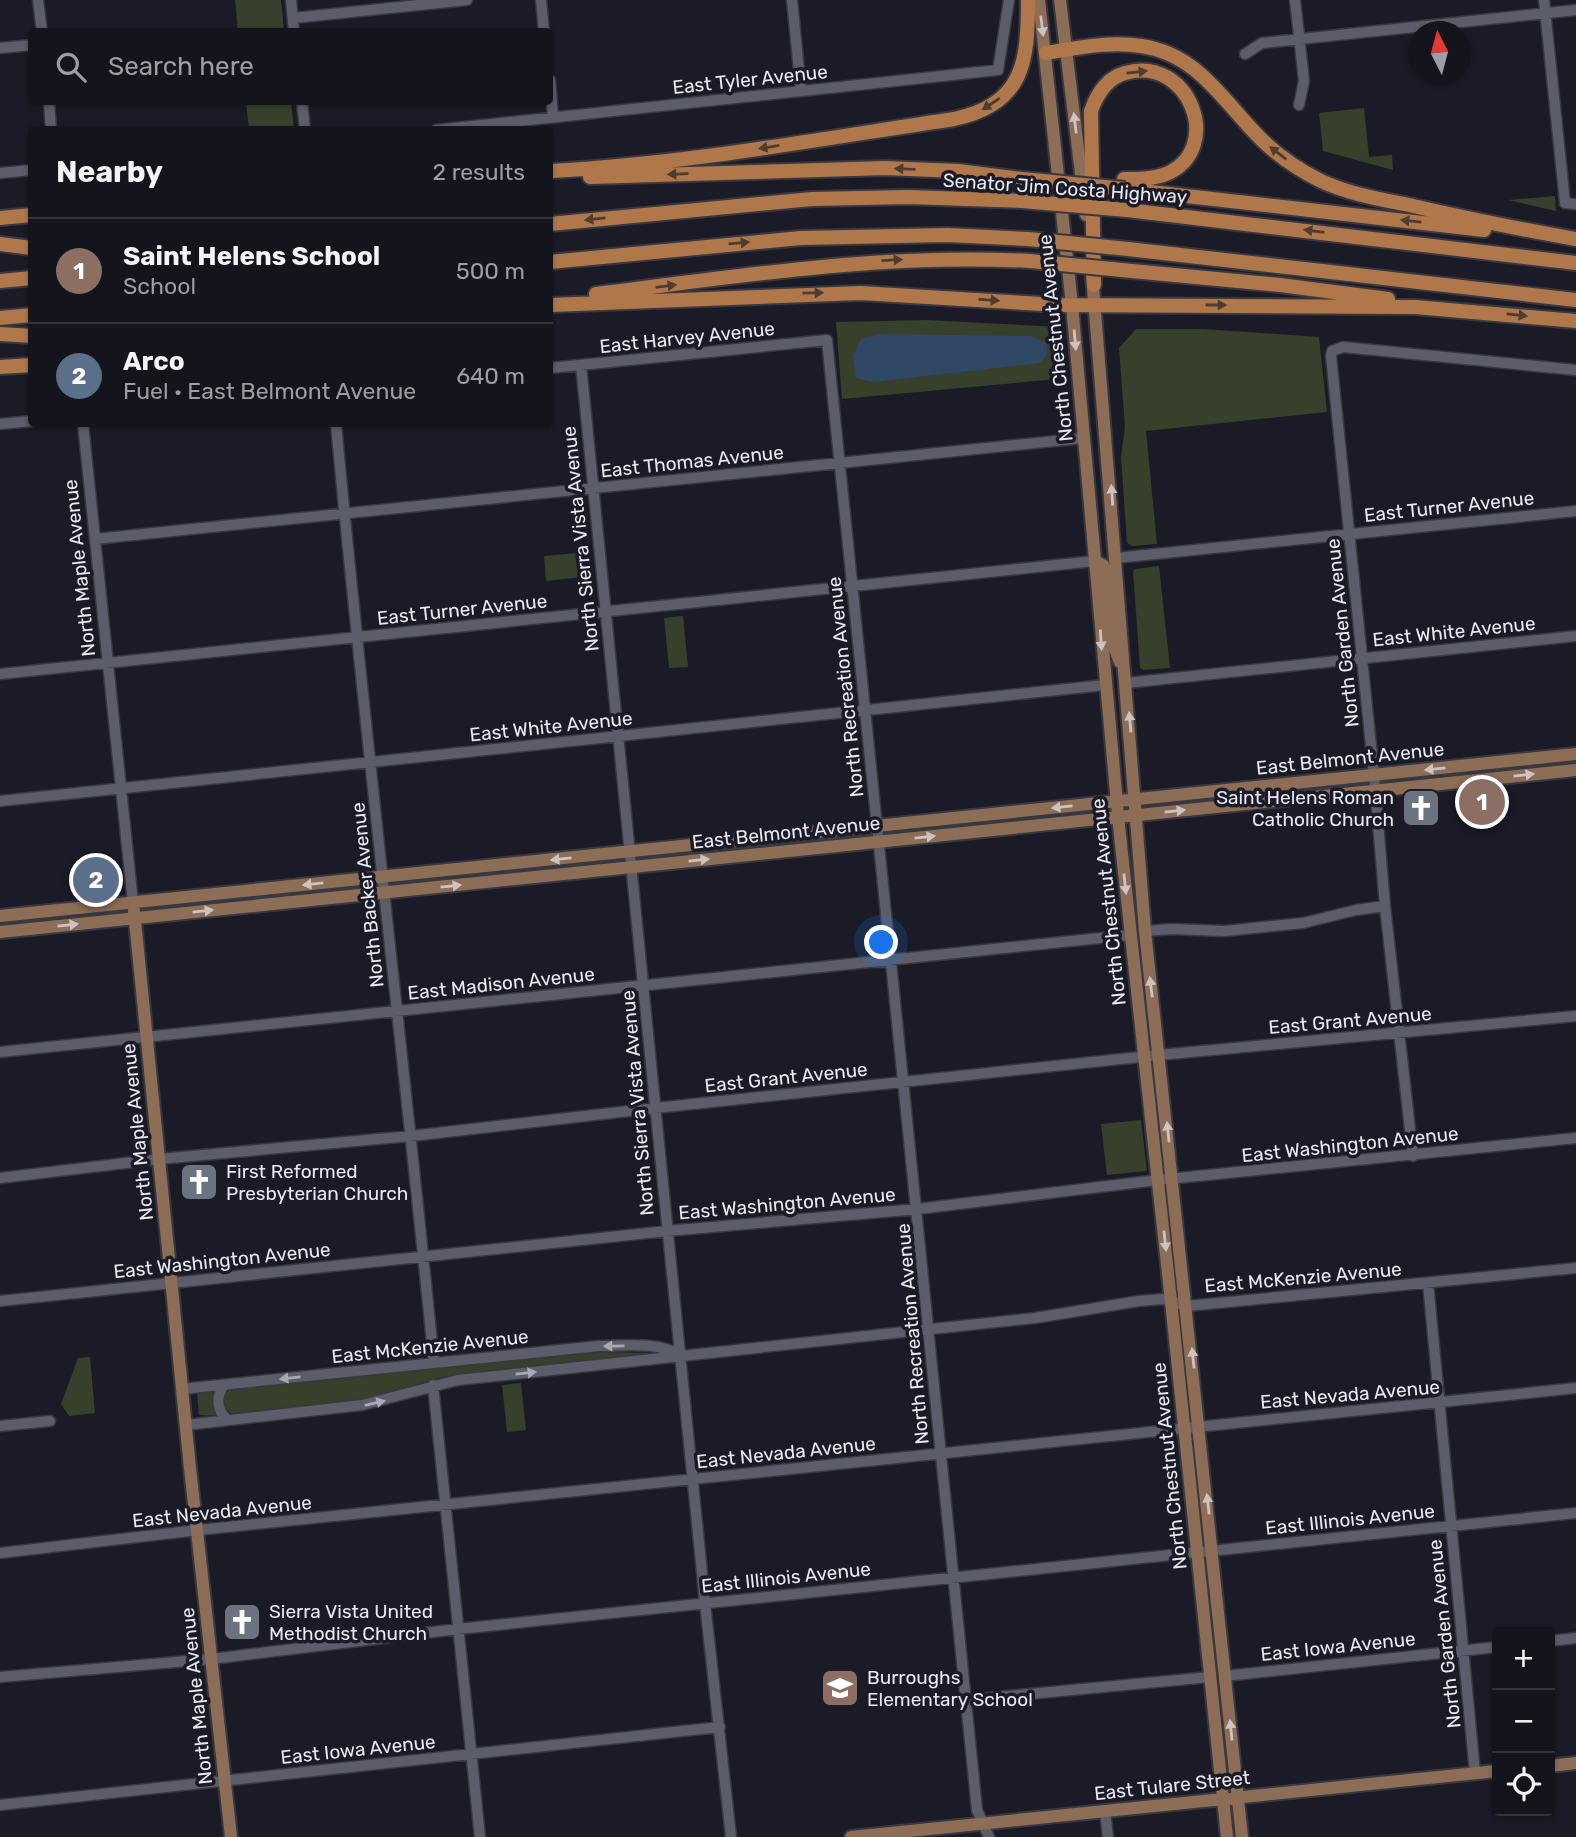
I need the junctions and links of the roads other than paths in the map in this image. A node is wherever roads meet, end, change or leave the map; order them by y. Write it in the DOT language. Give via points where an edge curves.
graph roads {
  1 [pos="38,0"];
  2 [pos="291,0"];
  3 [pos="467,0"];
  4 [pos="541,0"];
  5 [pos="792,0"];
  6 [pos="1009,0"];
  7 [pos="1028,0"];
  8 [pos="1039,0"];
  9 [pos="1060,0"];
  10 [pos="1295,0"];
  11 [pos="1544,0"];
  12 [pos="1576,10"];
  13 [pos="1545,13"];
  14 [pos="293,18"];
  15 [pos="42,28"];
  16 [pos="294,28"];
  17 [pos="544,28"];
  18 [pos="1300,39"];
  19 [pos="28,45"];
  20 [pos="0,48"];
  21 [pos="1067,50"];
  22 [pos="1046,52"];
  23 [pos="1245,54"];
  24 [pos="801,91"];
  25 [pos="49,105"];
  26 [pos="302,105"];
  27 [pos="552,105"];
  28 [pos="1299,105"];
  29 [pos="553,117"];
  30 [pos="51,126"];
  31 [pos="305,126"];
  32 [pos="472,126"];
  33 [pos="28,170"];
  34 [pos="553,171"];
  35 [pos="0,173"];
  36 [pos="553,179"];
  37 [pos="1124,184"];
  38 [pos="1571,203"];
  39 [pos="0,212"];
  40 [pos="28,213"];
  41 [pos="28,214"];
  42 [pos="0,218"];
  43 [pos="553,223"];
  44 [pos="1576,240"];
  45 [pos="0,244"];
  46 [pos="28,248"];
  47 [pos="553,262"];
  48 [pos="1576,263"];
  49 [pos="28,278"];
  50 [pos="0,281"];
  51 [pos="1094,285"];
  52 [pos="1576,300"];
  53 [pos="553,304"];
  54 [pos="553,304"];
  55 [pos="1096,304"];
  56 [pos="1072,305"];
  57 [pos="1476,311"];
  58 [pos="28,315"];
  59 [pos="0,318"];
  60 [pos="1576,321"];
  61 [pos="0,334"];
  62 [pos="28,336"];
  63 [pos="827,340"];
  64 [pos="28,365"];
  65 [pos="581,365"];
  66 [pos="0,366"];
  67 [pos="553,368"];
  68 [pos="1576,370"];
  69 [pos="28,421"];
  70 [pos="0,424"];
  71 [pos="83,427"];
  72 [pos="336,427"];
  73 [pos="1084,438"];
  74 [pos="839,463"];
  75 [pos="592,488"];
  76 [pos="1576,511"];
  77 [pos="344,514"];
  78 [pos="1349,534"];
  79 [pos="95,539"];
  80 [pos="1116,558"];
  81 [pos="1095,561"];
  82 [pos="852,586"];
  83 [pos="605,611"];
  84 [pos="1576,636"];
  85 [pos="359,637"];
  86 [pos="1362,659"];
  87 [pos="108,663"];
  88 [pos="0,674"];
  89 [pos="1126,682"];
  90 [pos="1105,685"];
  91 [pos="865,711"];
  92 [pos="619,737"];
  93 [pos="1576,754"];
  94 [pos="371,762"];
  95 [pos="1576,770"];
  96 [pos="1374,775"];
  97 [pos="121,787"];
  98 [pos="1376,791"];
  99 [pos="1136,800"];
  100 [pos="0,801"];
  101 [pos="1117,801"];
  102 [pos="1137,815"];
  103 [pos="1118,817"];
  104 [pos="877,826"];
  105 [pos="879,842"];
  106 [pos="629,852"];
  107 [pos="631,867"];
  108 [pos="381,877"];
  109 [pos="384,892"];
  110 [pos="134,903"];
  111 [pos="1385,906"];
  112 [pos="0,916"];
  113 [pos="135,919"];
  114 [pos="1145,931"];
  115 [pos="0,932"];
  116 [pos="1130,935"];
  117 [pos="891,960"];
  118 [pos="644,985"];
  119 [pos="396,1011"];
  120 [pos="1576,1016"];
  121 [pos="1400,1034"];
  122 [pos="147,1035"];
  123 [pos="0,1052"];
  124 [pos="1159,1055"];
  125 [pos="1144,1057"];
  126 [pos="902,1082"];
  127 [pos="655,1108"];
  128 [pos="411,1136"];
  129 [pos="1576,1138"];
  130 [pos="1413,1156"];
  131 [pos="159,1159"];
  132 [pos="0,1178"];
  133 [pos="1173,1178"];
  134 [pos="1158,1180"];
  135 [pos="917,1209"];
  136 [pos="667,1231"];
  137 [pos="424,1258"];
  138 [pos="1576,1268"];
  139 [pos="171,1283"];
  140 [pos="1428,1283"];
  141 [pos="0,1301"];
  142 [pos="1171,1301"];
  143 [pos="1187,1306"];
  144 [pos="930,1329"];
  145 [pos="681,1355"];
  146 [pos="434,1363"];
  147 [pos="224,1385"];
  148 [pos="433,1385"];
  149 [pos="1576,1388"];
  150 [pos="182,1389"];
  151 [pos="1439,1404"];
  152 [pos="228,1420"];
  153 [pos="50,1421"];
  154 [pos="186,1425"];
  155 [pos="0,1426"];
  156 [pos="1200,1426"];
  157 [pos="1184,1428"];
  158 [pos="941,1454"];
  159 [pos="693,1479"];
  160 [pos="445,1505"];
  161 [pos="1576,1513"];
  162 [pos="1450,1526"];
  163 [pos="198,1530"];
  164 [pos="1212,1549"];
  165 [pos="1197,1551"];
  166 [pos="0,1553"];
  167 [pos="953,1577"];
  168 [pos="705,1603"];
  169 [pos="1204,1615"];
  170 [pos="458,1629"];
  171 [pos="1576,1638"];
  172 [pos="1555,1640"];
  173 [pos="1492,1647"];
  174 [pos="1463,1650"];
  175 [pos="211,1659"];
  176 [pos="1225,1676"];
  177 [pos="0,1677"];
  178 [pos="1210,1677"];
  179 [pos="967,1700"];
  180 [pos="720,1727"];
  181 [pos="470,1754"];
  182 [pos="1576,1763"];
  183 [pos="1555,1765"];
  184 [pos="1492,1771"];
  185 [pos="1475,1773"];
  186 [pos="225,1780"];
  187 [pos="1238,1798"];
  188 [pos="1223,1800"];
  189 [pos="0,1805"];
  190 [pos="1105,1811"];
  191 [pos="982,1823"];
  192 [pos="231,1837"];
  193 [pos="480,1837"];
  194 [pos="731,1837"];
  195 [pos="851,1837"];
  196 [pos="989,1837"];
  197 [pos="1108,1837"];
  198 [pos="1227,1837"];
  199 [pos="1242,1837"];
  1 -- 15 [label="street"];
  2 -- 14 [label="street"];
  3 -- 14 [label="street"];
  4 -- 17 [label="street"];
  5 -- 24 [label="street"];
  6 -- 24 [label="street, East Tyler Avenue" via="998,70"];
  7 -- 34 [label="highway, one-way" via="1024,62 1007,92 979,112 954,120 727,153"];
  8 -- 22 [label="main road, North Chestnut Avenue, one-way"];
  9 -- 21 [label="main road, North Chestnut Avenue"];
  10 -- 18 [label="street"];
  11 -- 13 [label="street"];
  12 -- 13 [label="street"];
  13 -- 18 [label="street"];
  13 -- 38 [label="street"];
  14 -- 16 [label="street"];
  18 -- 23 [label="street" via="1262,43"];
  18 -- 28 [label="street" via="1304,81"];
  19 -- 20 [label="street"];
  21 -- 22 [label="highway"];
  44 -- 21 [label="highway, one-way" via="1330,185 1275,152 1202,73 1178,58 1130,44"];
  51 -- 21 [label="main road, North Chestnut Avenue, one-way"];
  22 -- 56 [label="main road, North Chestnut Avenue"];
  24 -- 29 [label="street, East Tyler Avenue"];
  25 -- 30 [label="street"];
  26 -- 31 [label="street"];
  27 -- 29 [label="street"];
  29 -- 32 [label="street, East Tyler Avenue"];
  33 -- 35 [label="street"];
  37 -- 36 [label="highway, one-way, bridge" via="885,168"];
  44 -- 37 [label="highway, one-way"];
  51 -- 37 [label="highway, one-way" via="1091,111 1112,79 1128,72 1153,71 1176,83 1188,96 1195,136 1186,158 1173,170"];
  39 -- 40 [label="highway"];
  41 -- 42 [label="highway"];
  48 -- 43 [label="highway, Senator Jim Costa Highway, one-way, bridge" via="1022,201 811,199"];
  45 -- 46 [label="highway"];
  47 -- 52 [label="highway, one-way, bridge" via="801,238 924,235 1028,239"];
  49 -- 50 [label="highway"];
  51 -- 55 [label="main road, North Chestnut Avenue"];
  53 -- 56 [label="highway, one-way" via="861,293"];
  54 -- 57 [label="highway, one-way, bridge" via="841,264 933,258 1030,261 1280,285"];
  55 -- 56 [label="highway"];
  55 -- 57 [label="highway, one-way"];
  80 -- 55 [label="main road, North Chestnut Avenue, one-way"];
  56 -- 73 [label="main road, North Chestnut Avenue, one-way"];
  57 -- 60 [label="highway, one-way"];
  58 -- 59 [label="highway"];
  61 -- 62 [label="highway"];
  63 -- 65 [label="street, East Harvey Avenue"];
  63 -- 74 [label="street, North Recreation Avenue"];
  64 -- 66 [label="highway"];
  65 -- 67 [label="street, East Harvey Avenue"];
  65 -- 75 [label="street, North Sierra Vista Avenue"];
  68 -- 78 [label="street, North Garden Avenue" via="1343,347 1332,351"];
  69 -- 70 [label="street"];
  71 -- 79 [label="street, North Maple Avenue"];
  72 -- 77 [label="street, North Backer Avenue"];
  73 -- 74 [label="street, East Thomas Avenue"];
  73 -- 81 [label="main road, North Chestnut Avenue"];
  74 -- 75 [label="street, East Thomas Avenue"];
  74 -- 82 [label="street, North Recreation Avenue"];
  75 -- 77 [label="street, East Thomas Avenue"];
  75 -- 83 [label="street, North Sierra Vista Avenue"];
  76 -- 78 [label="street, East Turner Avenue"];
  77 -- 79 [label="street, East Thomas Avenue"];
  77 -- 85 [label="street, North Backer Avenue"];
  78 -- 80 [label="street, East Turner Avenue"];
  78 -- 86 [label="street, North Garden Avenue"];
  79 -- 87 [label="street, North Maple Avenue"];
  80 -- 89 [label="main road, North Chestnut Avenue"];
  81 -- 82 [label="street, East Turner Avenue"];
  81 -- 89 [label="main road" via="1103,565 1107,576 1114,644"];
  81 -- 90 [label="main road, North Chestnut Avenue, one-way"];
  82 -- 83 [label="street, East Turner Avenue"];
  82 -- 91 [label="street, North Recreation Avenue"];
  83 -- 85 [label="street, East Turner Avenue"];
  83 -- 92 [label="street, North Sierra Vista Avenue"];
  84 -- 86 [label="street, East White Avenue"];
  85 -- 87 [label="street, East Turner Avenue"];
  85 -- 94 [label="street, North Backer Avenue"];
  86 -- 89 [label="street, East White Avenue"];
  86 -- 96 [label="street, North Garden Avenue"];
  87 -- 88 [label="street, East Turner Avenue"];
  87 -- 97 [label="street, North Maple Avenue"];
  99 -- 89 [label="main road, North Chestnut Avenue, one-way"];
  90 -- 91 [label="street, East White Avenue"];
  90 -- 101 [label="main road, North Chestnut Avenue"];
  91 -- 92 [label="street, East White Avenue"];
  91 -- 104 [label="street, North Recreation Avenue"];
  92 -- 94 [label="street, East White Avenue"];
  92 -- 106 [label="street, North Sierra Vista Avenue"];
  93 -- 96 [label="main road, East Belmont Avenue, one-way"];
  94 -- 97 [label="street, East White Avenue"];
  94 -- 108 [label="street, North Backer Avenue"];
  98 -- 95 [label="main road, East Belmont Avenue, one-way"];
  96 -- 98 [label="street, North Garden Avenue"];
  96 -- 99 [label="main road, East Belmont Avenue"];
  97 -- 100 [label="street, East White Avenue"];
  97 -- 110 [label="street, North Maple Avenue"];
  102 -- 98 [label="main road, East Belmont Avenue, one-way"];
  98 -- 111 [label="street, North Garden Avenue"];
  99 -- 101 [label="main road, East Belmont Avenue"];
  99 -- 102 [label="main road, North Chestnut Avenue"];
  101 -- 103 [label="main road, North Chestnut Avenue"];
  101 -- 104 [label="main road, East Belmont Avenue, one-way"];
  102 -- 103 [label="main road, East Belmont Avenue"];
  102 -- 114 [label="main road, North Chestnut Avenue"];
  105 -- 103 [label="main road, East Belmont Avenue, one-way"];
  103 -- 116 [label="main road, North Chestnut Avenue, one-way"];
  104 -- 105 [label="street, North Recreation Avenue"];
  104 -- 106 [label="main road, East Belmont Avenue"];
  107 -- 105 [label="main road, East Belmont Avenue, one-way"];
  105 -- 117 [label="street, North Recreation Avenue"];
  106 -- 107 [label="street, North Sierra Vista Avenue"];
  106 -- 108 [label="main road, East Belmont Avenue, one-way"];
  109 -- 107 [label="main road, East Belmont Avenue, one-way"];
  107 -- 118 [label="street, North Sierra Vista Avenue"];
  108 -- 109 [label="street, North Backer Avenue"];
  108 -- 110 [label="main road, East Belmont Avenue, one-way"];
  113 -- 109 [label="main road, East Belmont Avenue, one-way"];
  109 -- 119 [label="street, North Backer Avenue"];
  110 -- 112 [label="main road, East Belmont Avenue"];
  110 -- 113 [label="main road, North Maple Avenue"];
  111 -- 114 [label="street" via="1303,923"];
  111 -- 121 [label="street, North Garden Avenue"];
  115 -- 113 [label="main road, East Belmont Avenue, one-way"];
  113 -- 122 [label="main road, North Maple Avenue"];
  124 -- 114 [label="main road, North Chestnut Avenue, one-way"];
  116 -- 117 [label="street, East Madison Avenue"];
  116 -- 125 [label="main road, North Chestnut Avenue"];
  117 -- 118 [label="street, East Madison Avenue"];
  117 -- 126 [label="street, North Recreation Avenue"];
  118 -- 119 [label="street, East Madison Avenue"];
  118 -- 127 [label="street, North Sierra Vista Avenue"];
  119 -- 122 [label="street, East Madison Avenue"];
  119 -- 128 [label="street, North Backer Avenue"];
  120 -- 121 [label="street, East Grant Avenue"];
  121 -- 124 [label="street, East Grant Avenue"];
  121 -- 130 [label="street, North Garden Avenue"];
  122 -- 123 [label="street, East Madison Avenue"];
  122 -- 131 [label="main road, North Maple Avenue"];
  124 -- 125 [label="street, East Grant Avenue"];
  133 -- 124 [label="main road, North Chestnut Avenue, one-way"];
  125 -- 126 [label="street, East Grant Avenue"];
  125 -- 134 [label="main road, North Chestnut Avenue"];
  126 -- 127 [label="street, East Grant Avenue"];
  126 -- 135 [label="street, North Recreation Avenue"];
  127 -- 128 [label="street, East Grant Avenue"];
  127 -- 136 [label="street, North Sierra Vista Avenue"];
  128 -- 131 [label="street, East Grant Avenue"];
  128 -- 137 [label="street, North Backer Avenue"];
  129 -- 130 [label="street, East Washington Avenue"];
  130 -- 133 [label="street, East Washington Avenue"];
  131 -- 132 [label="street, East Grant Avenue"];
  131 -- 139 [label="main road, North Maple Avenue"];
  133 -- 134 [label="street, East Washington Avenue"];
  133 -- 143 [label="main road, North Chestnut Avenue"];
  134 -- 135 [label="street, East Washington Avenue"];
  134 -- 142 [label="main road, North Chestnut Avenue, one-way"];
  135 -- 136 [label="street, East Washington Avenue"];
  135 -- 144 [label="street, North Recreation Avenue"];
  136 -- 137 [label="street, East Washington Avenue"];
  136 -- 145 [label="street, North Sierra Vista Avenue"];
  137 -- 139 [label="street, East Washington Avenue"];
  137 -- 146 [label="street, North Backer Avenue"];
  138 -- 140 [label="street, East McKenzie Avenue"];
  139 -- 141 [label="street, East Washington Avenue"];
  139 -- 150 [label="main road, North Maple Avenue"];
  140 -- 143 [label="street, East McKenzie Avenue"];
  140 -- 151 [label="street, North Garden Avenue"];
  142 -- 143 [label="street, East McKenzie Avenue"];
  142 -- 144 [label="street, East McKenzie Avenue" via="1139,1301"];
  142 -- 157 [label="main road, North Chestnut Avenue"];
  156 -- 143 [label="main road, North Chestnut Avenue, one-way"];
  144 -- 145 [label="street, East McKenzie Avenue"];
  144 -- 158 [label="street, North Recreation Avenue"];
  145 -- 146 [label="street, East McKenzie Avenue, one-way" via="668,1348 599,1346"];
  148 -- 145 [label="street, East McKenzie Avenue, one-way"];
  145 -- 159 [label="street, North Sierra Vista Avenue"];
  146 -- 147 [label="street, East McKenzie Avenue, one-way"];
  147 -- 150 [label="street, East McKenzie Avenue"];
  147 -- 152 [label="street" via="219,1409"];
  152 -- 148 [label="street, East McKenzie Avenue, one-way" via="362,1405"];
  148 -- 160 [label="street"];
  149 -- 151 [label="street, East Nevada Avenue"];
  150 -- 154 [label="main road, North Maple Avenue"];
  151 -- 156 [label="street, East Nevada Avenue"];
  151 -- 162 [label="street, North Garden Avenue"];
  152 -- 154 [label="street, East McKenzie Avenue"];
  153 -- 155 [label="street"];
  154 -- 163 [label="main road, North Maple Avenue"];
  156 -- 157 [label="street, East Nevada Avenue"];
  164 -- 156 [label="main road, North Chestnut Avenue, one-way"];
  157 -- 158 [label="street, East Nevada Avenue"];
  157 -- 165 [label="main road, North Chestnut Avenue"];
  158 -- 159 [label="street, East Nevada Avenue"];
  158 -- 167 [label="street, North Recreation Avenue"];
  159 -- 160 [label="street, East Nevada Avenue"];
  159 -- 168 [label="street, North Sierra Vista Avenue"];
  160 -- 163 [label="street, East Nevada Avenue"];
  160 -- 170 [label="street"];
  161 -- 162 [label="street, East Illinois Avenue"];
  162 -- 164 [label="street, East Illinois Avenue"];
  162 -- 174 [label="street, North Garden Avenue"];
  163 -- 166 [label="street, East Nevada Avenue"];
  163 -- 175 [label="main road, North Maple Avenue"];
  164 -- 165 [label="street, East Illinois Avenue"];
  164 -- 176 [label="main road, North Chestnut Avenue"];
  165 -- 167 [label="street, East Illinois Avenue"];
  165 -- 169 [label="main road, North Chestnut Avenue"];
  167 -- 168 [label="street, East Illinois Avenue"];
  167 -- 179 [label="street, North Recreation Avenue"];
  168 -- 170 [label="street, East Illinois Avenue"];
  168 -- 180 [label="street, North Sierra Vista Avenue"];
  169 -- 176 [label="main road" via="1212,1629 1218,1671"];
  169 -- 178 [label="main road, North Chestnut Avenue"];
  170 -- 175 [label="street, East Illinois Avenue"];
  170 -- 181 [label="street"];
  171 -- 172 [label="street"];
  173 -- 174 [label="street, East Iowa Avenue"];
  174 -- 176 [label="street, East Iowa Avenue"];
  174 -- 185 [label="street, North Garden Avenue"];
  175 -- 177 [label="street, East Illinois Avenue"];
  175 -- 186 [label="main road, North Maple Avenue"];
  187 -- 176 [label="main road, North Chestnut Avenue, one-way"];
  178 -- 179 [label="street"];
  178 -- 188 [label="main road, North Chestnut Avenue"];
  179 -- 191 [label="street, North Recreation Avenue"];
  180 -- 181 [label="street, East Iowa Avenue"];
  180 -- 194 [label="street, North Sierra Vista Avenue"];
  181 -- 186 [label="street, East Iowa Avenue"];
  181 -- 193 [label="street"];
  182 -- 183 [label="main road"];
  184 -- 185 [label="main road, East Tulare Street"];
  185 -- 187 [label="main road, East Tulare Street"];
  186 -- 189 [label="street, East Iowa Avenue"];
  186 -- 192 [label="main road, North Maple Avenue"];
  187 -- 188 [label="main road, East Tulare Street"];
  187 -- 199 [label="main road, North Chestnut Avenue"];
  188 -- 190 [label="main road, East Tulare Street"];
  188 -- 198 [label="main road, North Chestnut Avenue"];
  190 -- 191 [label="main road, East Tulare Street"];
  190 -- 197 [label="street"];
  191 -- 195 [label="main road, East Tulare Street"];
  191 -- 196 [label="street, North Recreation Avenue"];
}
